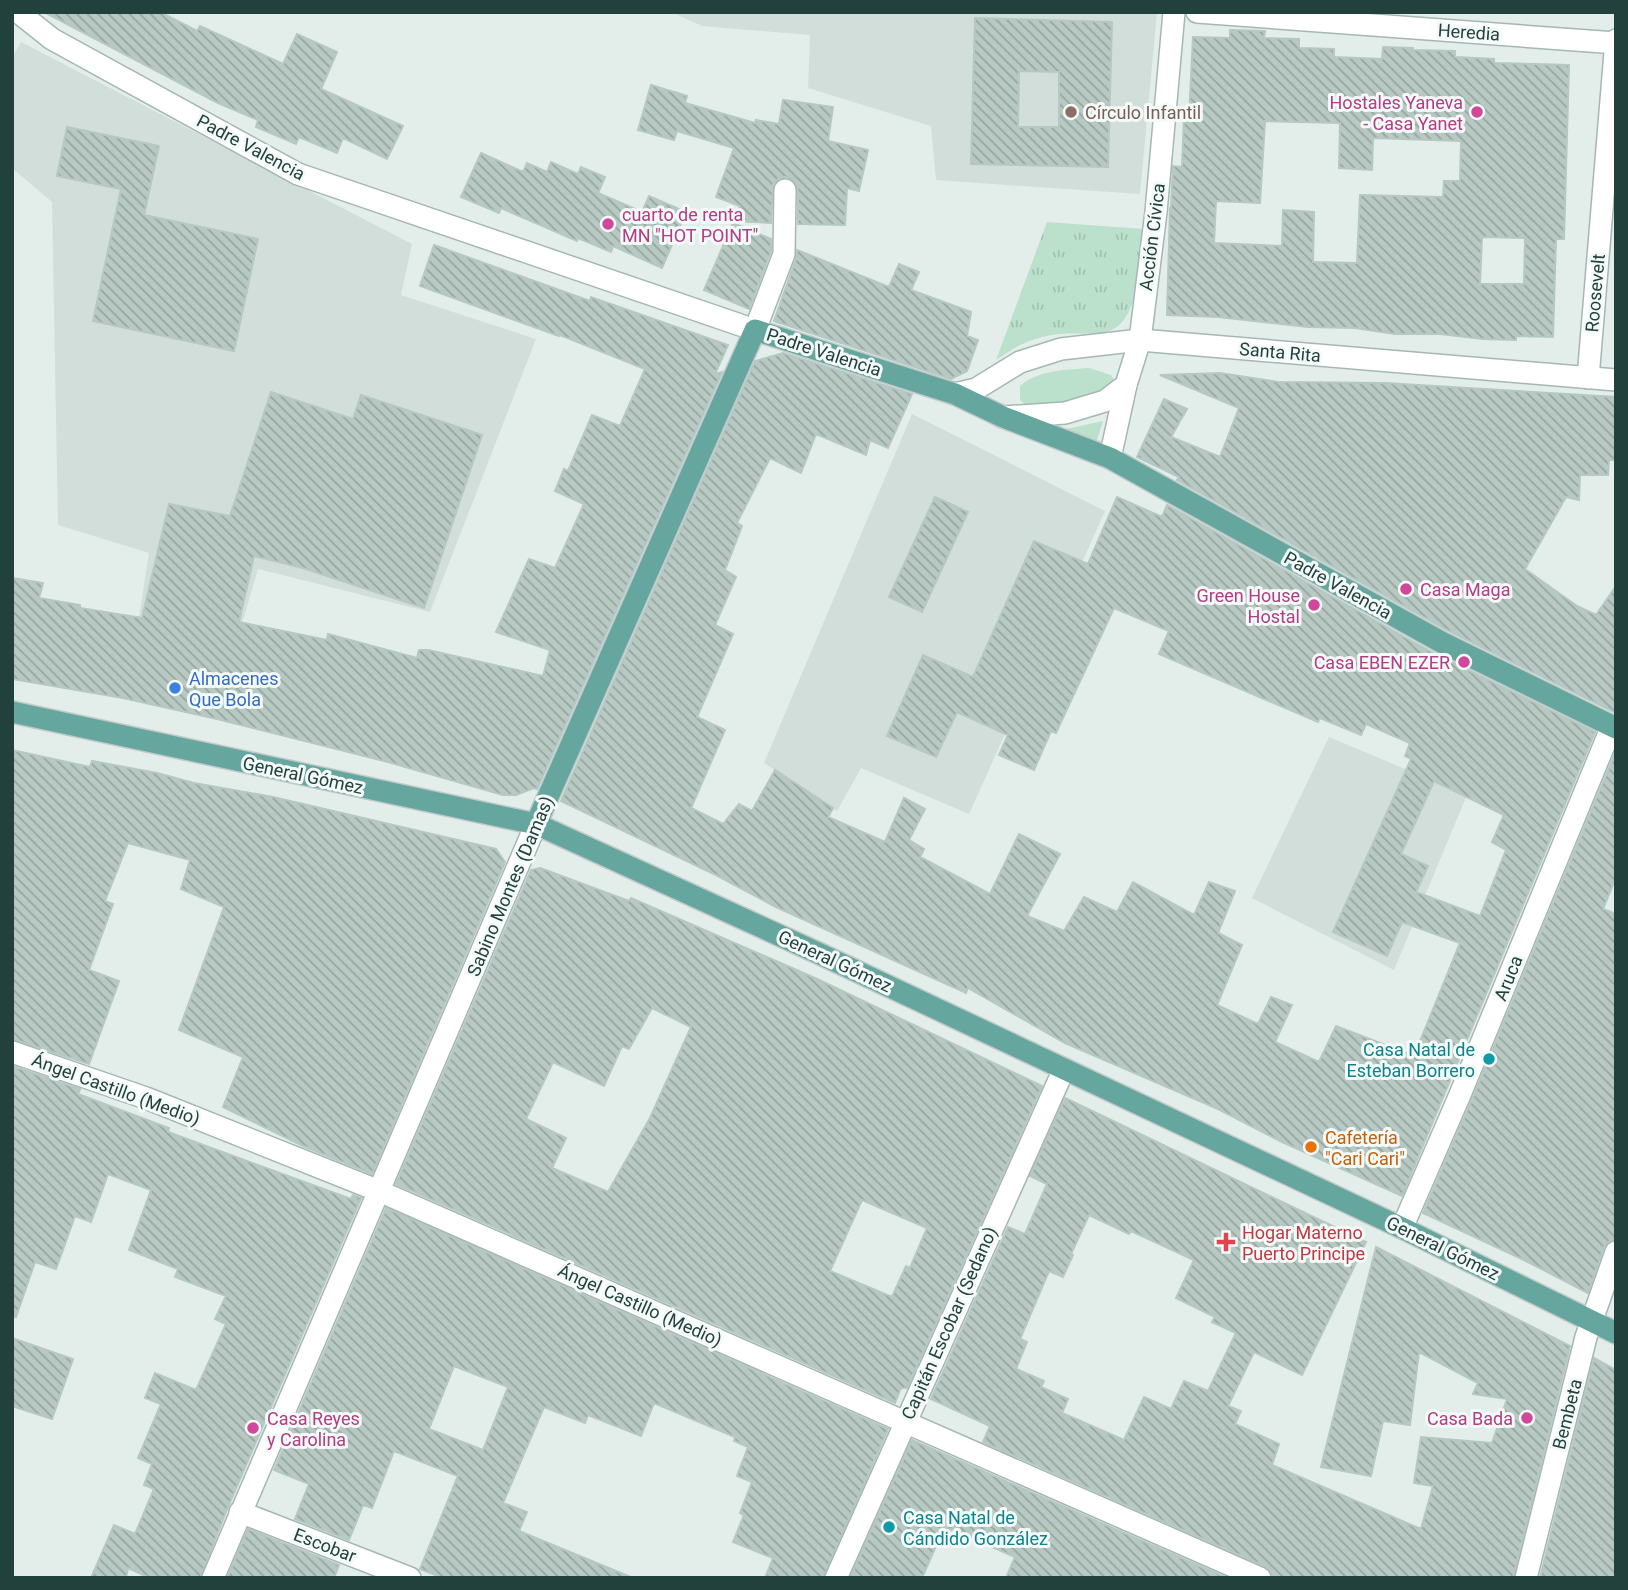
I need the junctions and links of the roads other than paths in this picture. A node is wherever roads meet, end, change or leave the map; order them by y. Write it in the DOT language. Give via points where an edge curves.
graph roads {
  1 [pos="18,12"];
  2 [pos="1174,12"];
  3 [pos="1197,12"];
  4 [pos="1616,42"];
  5 [pos="785,190"];
  6 [pos="755,330"];
  7 [pos="1140,340"];
  8 [pos="1588,378"];
  9 [pos="1616,380"];
  10 [pos="1126,385"];
  11 [pos="955,394"];
  12 [pos="1003,417"];
  13 [pos="1110,458"];
  14 [pos="12,712"];
  15 [pos="1614,727"];
  16 [pos="536,824"];
  17 [pos="12,1052"];
  18 [pos="1064,1069"];
  19 [pos="379,1191"];
  20 [pos="1402,1228"];
  21 [pos="1616,1252"];
  22 [pos="1591,1322"];
  23 [pos="1616,1333"];
  24 [pos="904,1421"];
  25 [pos="240,1512"];
  26 [pos="213,1578"];
  27 [pos="411,1578"];
  28 [pos="836,1578"];
  29 [pos="1259,1578"];
  30 [pos="1526,1578"];
  1 -- 6 [label="street, Padre Valencia" via="52,39 298,174"];
  2 -- 7 [label="street, Acción Cívica"];
  3 -- 4 [label="street, Heredia"];
  4 -- 8 [label="street, Roosevelt"];
  5 -- 6 [label="street, Sabino Montes (Damas)" via="784,254"];
  6 -- 11 [label="main road, Padre Valencia"];
  6 -- 16 [label="main road, Sabino Montes (Damas)"];
  7 -- 8 [label="street, Santa Rita"];
  7 -- 10 [label="street, Acción Cívica"];
  7 -- 11 [label="street, Santa Rita" via="1061,349 1020,362 976,389"];
  8 -- 9 [label="street, Santa Rita"];
  10 -- 12 [label="street" via="1105,401 1065,413"];
  10 -- 13 [label="street, Acción Cívica"];
  11 -- 12 [label="main road, Padre Valencia"];
  12 -- 13 [label="main road, Padre Valencia"];
  13 -- 15 [label="main road, Padre Valencia" via="1443,643"];
  14 -- 16 [label="main road, General Gómez"];
  15 -- 20 [label="street, Aruca"];
  16 -- 18 [label="main road, General Gómez"];
  16 -- 19 [label="street, Sabino Montes (Damas)"];
  17 -- 19 [label="street, Ángel Castillo (Medio)" via="146,1098"];
  18 -- 20 [label="main road, General Gómez"];
  18 -- 24 [label="street, Capitán Escobar (Sedano)"];
  19 -- 24 [label="street, Ángel Castillo (Medio)"];
  19 -- 25 [label="street, Sabino Montes (Damas)"];
  20 -- 22 [label="main road, General Gómez"];
  21 -- 22 [label="street, Bembeta"];
  22 -- 23 [label="main road, General Gómez"];
  22 -- 30 [label="street, Bembeta"];
  24 -- 28 [label="street, Capitán Escobar (Sedano)"];
  24 -- 29 [label="street, Ángel Castillo (Medio)"];
  25 -- 26 [label="street, Sabino Montes (Damas)"];
  25 -- 27 [label="street, Escobar"];
}
